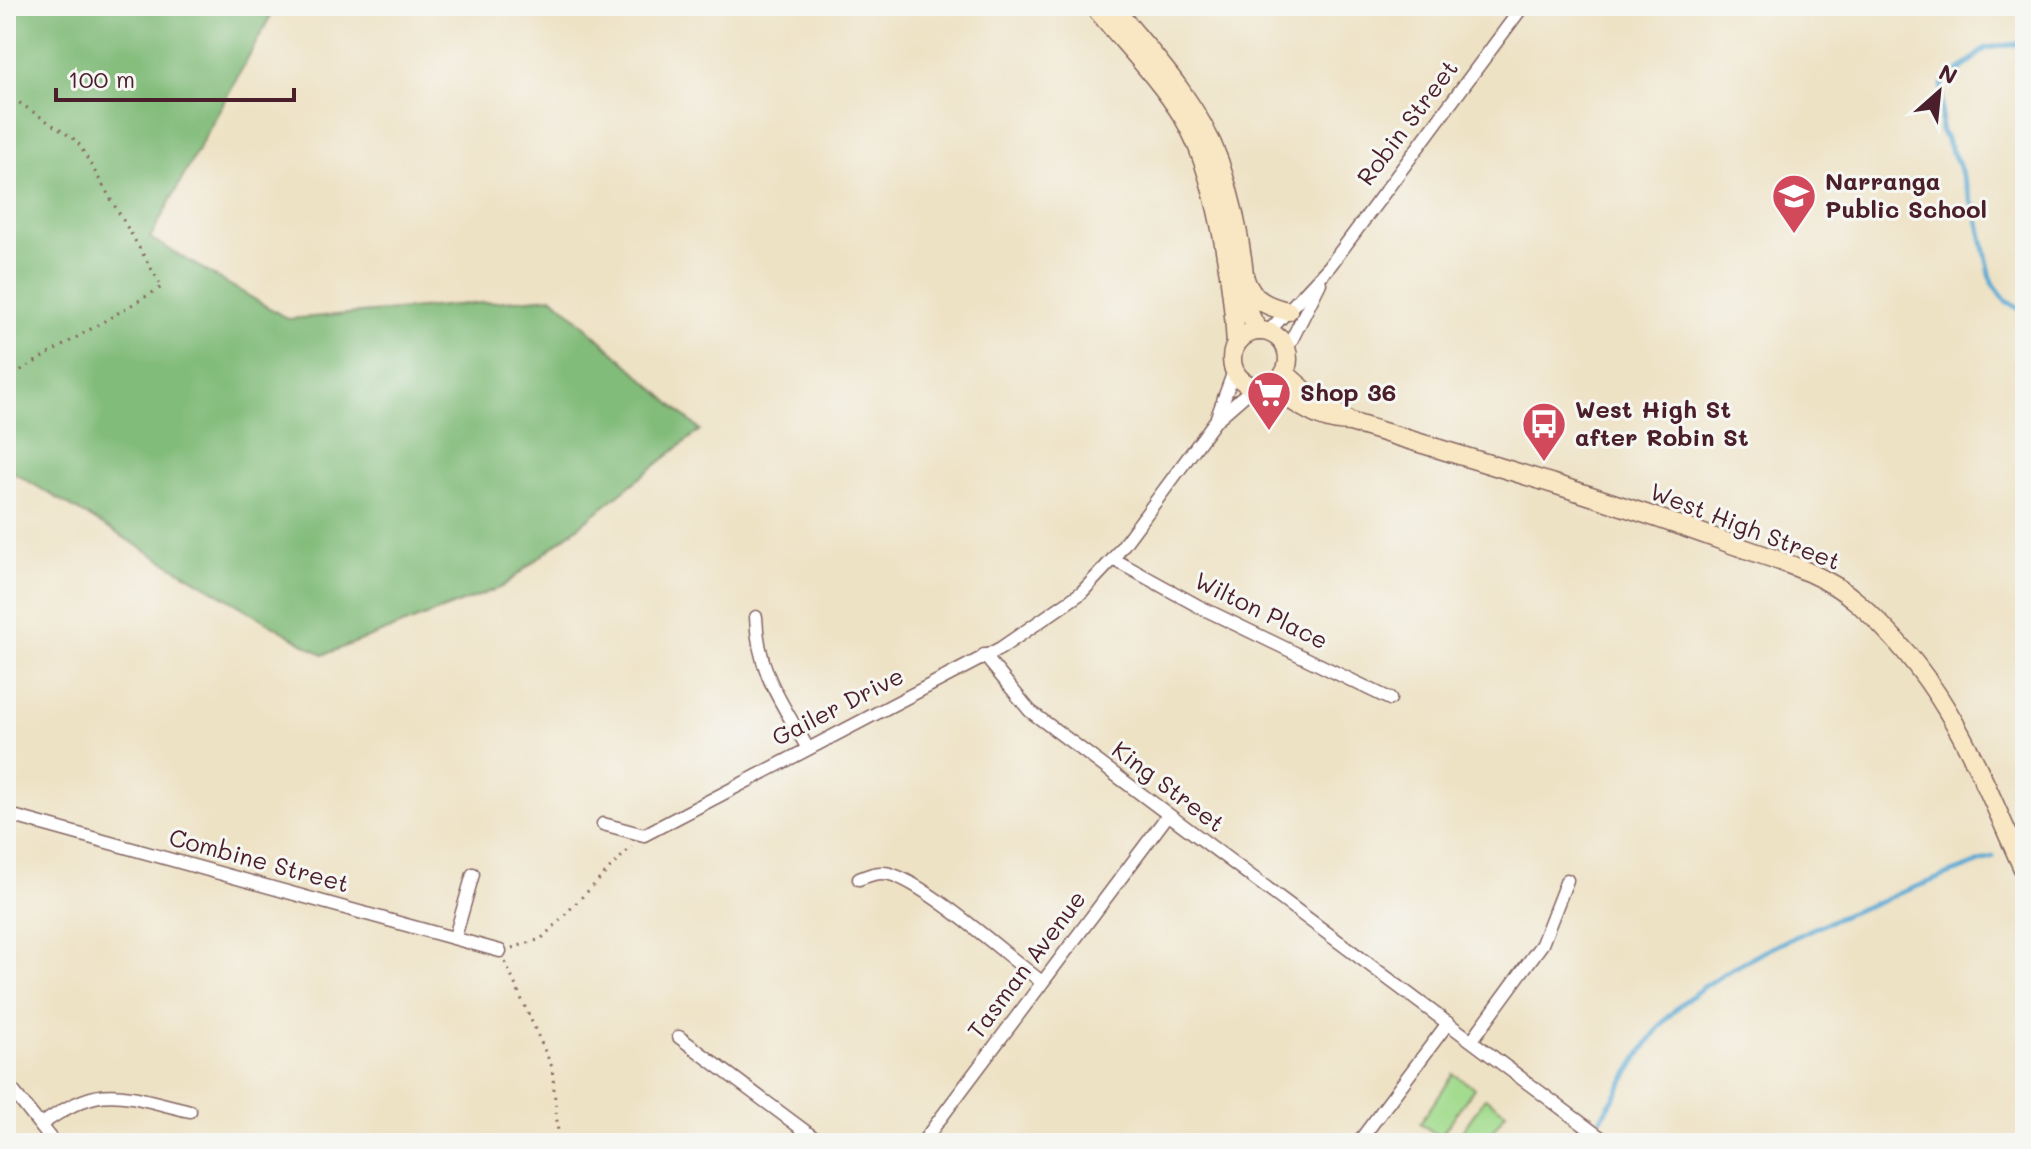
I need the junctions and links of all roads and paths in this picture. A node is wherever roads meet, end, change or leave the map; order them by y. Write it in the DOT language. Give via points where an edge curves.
graph roads {
  1 [pos="1094,6"];
  2 [pos="1112,6"];
  3 [pos="1523,6"];
  4 [pos="6,94"];
  5 [pos="1329,267"];
  6 [pos="1244,276"];
  7 [pos="1288,311"];
  8 [pos="1263,331"];
  9 [pos="1236,345"];
  10 [pos="1287,349"];
  11 [pos="1234,371"];
  12 [pos="1285,373"];
  13 [pos="6,379"];
  14 [pos="1257,387"];
  15 [pos="1216,420"];
  16 [pos="1350,422"];
  17 [pos="1113,559"];
  18 [pos="756,617"];
  19 [pos="984,655"];
  20 [pos="1390,699"];
  21 [pos="807,747"];
  22 [pos="6,814"];
  23 [pos="1168,815"];
  24 [pos="603,824"];
  25 [pos="644,835"];
  26 [pos="2025,873"];
  27 [pos="473,874"];
  28 [pos="859,879"];
  29 [pos="1567,880"];
  30 [pos="455,937"];
  31 [pos="500,951"];
  32 [pos="1042,982"];
  33 [pos="1448,1023"];
  34 [pos="679,1037"];
  35 [pos="1472,1040"];
  36 [pos="6,1082"];
  37 [pos="190,1111"];
  38 [pos="41,1125"];
  39 [pos="54,1143"];
  40 [pos="559,1143"];
  41 [pos="821,1143"];
  42 [pos="922,1143"];
  43 [pos="1358,1143"];
  44 [pos="1608,1143"];
  1 -- 9 [label="main road" via="1164,91 1193,136 1212,193"];
  2 -- 6 [label="main road" via="1184,96 1210,138 1232,209"];
  3 -- 5 [label="street, Robin Street"];
  4 -- 13 [label="path" via="77,141 162,287"];
  5 -- 7 [label="street, Robin Street"];
  5 -- 10 [label="street, Robin Street"];
  6 -- 7 [label="main road" via="1255,297"];
  6 -- 8 [label="main road" via="1245,308"];
  7 -- 8 [label="street, Robin Street"];
  8 -- 9 [label="main road" via="1242,337"];
  8 -- 10 [label="main road"];
  9 -- 11 [label="main road"];
  10 -- 12 [label="main road"];
  11 -- 14 [label="main road"];
  11 -- 15 [label="street"];
  12 -- 14 [label="main road" via="1275,384"];
  12 -- 16 [label="main road, West High Street"];
  14 -- 15 [label="street"];
  14 -- 16 [label="main road, West High Street" via="1271,389 1316,417"];
  15 -- 17 [label="street"];
  16 -- 26 [label="main road, West High Street" via="1635,510 1788,565 1846,593 1944,700"];
  17 -- 19 [label="street" via="1081,593"];
  17 -- 20 [label="street, Wilton Place"];
  18 -- 21 [label="street" via="757,653"];
  19 -- 21 [label="street, Gailer Drive"];
  19 -- 23 [label="street, King Street" via="1030,711"];
  21 -- 25 [label="street, Gailer Drive"];
  22 -- 30 [label="street, Combine Street"];
  23 -- 32 [label="street, Tasman Avenue"];
  23 -- 33 [label="street, King Street"];
  24 -- 25 [label="street"];
  25 -- 31 [label="path" via="541,939"];
  27 -- 30 [label="street"];
  28 -- 32 [label="street" via="890,874 922,890"];
  29 -- 35 [label="street" via="1542,944"];
  30 -- 31 [label="street, Combine Street"];
  31 -- 40 [label="path" via="552,1067"];
  32 -- 42 [label="street, Tasman Avenue"];
  33 -- 35 [label="street, King Street"];
  33 -- 43 [label="street"];
  34 -- 41 [label="street"];
  35 -- 44 [label="street, King Street"];
  36 -- 38 [label="street"];
  37 -- 38 [label="street" via="124,1094 97,1094 71,1103"];
  38 -- 39 [label="street"];
}
